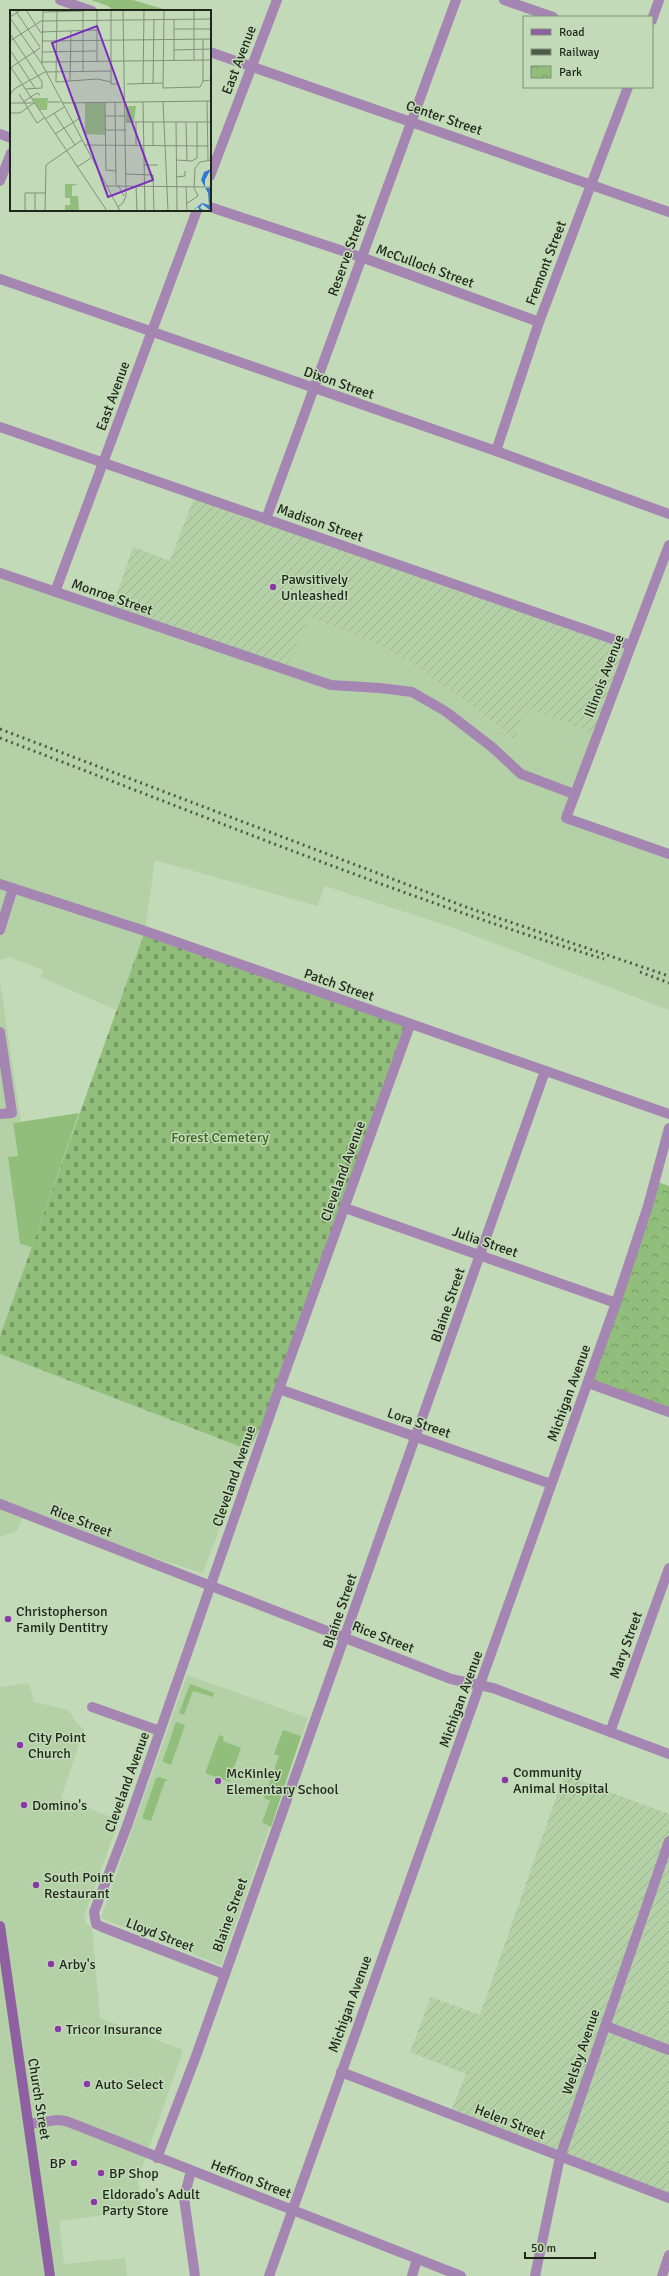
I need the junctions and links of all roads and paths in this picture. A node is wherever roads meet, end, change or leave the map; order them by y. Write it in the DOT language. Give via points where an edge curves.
graph roads {
  1 [pos="277,0"];
  2 [pos="456,0"];
  3 [pos="504,0"];
  4 [pos="659,0"];
  5 [pos="65,3"];
  6 [pos="89,10"];
  7 [pos="550,16"];
  8 [pos="653,17"];
  9 [pos="211,52"];
  10 [pos="252,66"];
  11 [pos="628,88"];
  12 [pos="412,121"];
  13 [pos="0,134"];
  14 [pos="10,138"];
  15 [pos="10,155"];
  16 [pos="211,173"];
  17 [pos="0,181"];
  18 [pos="591,185"];
  19 [pos="211,207"];
  20 [pos="197,211"];
  21 [pos="669,212"];
  22 [pos="361,258"];
  23 [pos="0,279"];
  24 [pos="539,322"];
  25 [pos="151,332"];
  26 [pos="315,389"];
  27 [pos="0,427"];
  28 [pos="496,451"];
  29 [pos="103,462"];
  30 [pos="669,514"];
  31 [pos="266,519"];
  32 [pos="669,545"];
  33 [pos="0,573"];
  34 [pos="55,592"];
  35 [pos="630,645"];
  36 [pos="574,794"];
  37 [pos="669,854"];
  38 [pos="0,884"];
  39 [pos="13,888"];
  40 [pos="0,930"];
  41 [pos="410,1025"];
  42 [pos="0,1032"];
  43 [pos="545,1071"];
  44 [pos="0,1114"];
  45 [pos="669,1114"];
  46 [pos="669,1128"];
  47 [pos="345,1208"];
  48 [pos="480,1255"];
  49 [pos="616,1303"];
  50 [pos="588,1383"];
  51 [pos="279,1389"];
  52 [pos="669,1412"];
  53 [pos="416,1437"];
  54 [pos="551,1484"];
  55 [pos="0,1504"];
  56 [pos="669,1568"];
  57 [pos="211,1586"];
  58 [pos="345,1638"];
  59 [pos="480,1686"];
  60 [pos="92,1707"];
  61 [pos="160,1731"];
  62 [pos="610,1732"];
  63 [pos="669,1754"];
  64 [pos="669,1841"];
  65 [pos="0,1926"];
  66 [pos="109,1930"];
  67 [pos="224,1974"];
  68 [pos="606,2026"];
  69 [pos="669,2050"];
  70 [pos="341,2072"];
  71 [pos="29,2124"];
  72 [pos="560,2157"];
  73 [pos="158,2158"];
  74 [pos="191,2171"];
  75 [pos="669,2198"];
  76 [pos="292,2210"];
  77 [pos="669,2255"];
  78 [pos="418,2259"];
  79 [pos="50,2276"];
  80 [pos="196,2276"];
  81 [pos="269,2276"];
  82 [pos="412,2276"];
  83 [pos="461,2276"];
  84 [pos="535,2276"];
  85 [pos="662,2276"];
  1 -- 10 [label="street, East Avenue"];
  2 -- 12 [label="street, Reserve Street"];
  3 -- 7 [label="street"];
  4 -- 8 [label="street"];
  5 -- 6 [label="street"];
  9 -- 10 [label="street, Center Street"];
  10 -- 12 [label="street, Center Street"];
  10 -- 16 [label="street, East Avenue"];
  11 -- 18 [label="street, Fremont Street"];
  12 -- 18 [label="street, Center Street"];
  12 -- 22 [label="street, Reserve Street"];
  13 -- 14 [label="street"];
  15 -- 17 [label="street"];
  18 -- 21 [label="street, Center Street"];
  18 -- 24 [label="street, Fremont Street"];
  19 -- 22 [label="street, McCulloch Street"];
  20 -- 25 [label="street, East Avenue"];
  22 -- 24 [label="street, McCulloch Street"];
  22 -- 26 [label="street, Reserve Street"];
  23 -- 25 [label="street, Dixon Street"];
  24 -- 28 [label="street, Fremont Street"];
  25 -- 26 [label="street, Dixon Street"];
  25 -- 29 [label="street, East Avenue"];
  26 -- 28 [label="street, Dixon Street"];
  26 -- 31 [label="street, Reserve Street"];
  27 -- 29 [label="street, Madison Street"];
  28 -- 30 [label="street, Dixon Street"];
  29 -- 31 [label="street, Madison Street"];
  29 -- 34 [label="street, East Avenue"];
  31 -- 35 [label="street, Madison Street"];
  32 -- 35 [label="street, Illinois Avenue"];
  33 -- 34 [label="street, Monroe Street"];
  34 -- 36 [label="street, Monroe Street" via="330,686 412,692 445,711 492,747 521,774"];
  35 -- 36 [label="street, Illinois Avenue"];
  36 -- 37 [label="street, Illinois Avenue" via="566,818"];
  38 -- 39 [label="street, Patch Street"];
  39 -- 40 [label="street"];
  39 -- 41 [label="street, Patch Street" via="145,931"];
  41 -- 43 [label="street, Patch Street"];
  41 -- 47 [label="street, Cleveland Avenue"];
  42 -- 44 [label="street" via="12,1113"];
  43 -- 45 [label="street, Patch Street"];
  43 -- 48 [label="street, Blaine Street"];
  46 -- 49 [label="street, Michigan Avenue" via="646,1213"];
  47 -- 48 [label="street, Julia Street"];
  47 -- 51 [label="street, Cleveland Avenue"];
  48 -- 49 [label="street, Julia Street"];
  48 -- 53 [label="street, Blaine Street"];
  49 -- 50 [label="street, Michigan Avenue"];
  50 -- 52 [label="street"];
  50 -- 54 [label="street, Michigan Avenue"];
  51 -- 53 [label="street, Lora Street"];
  51 -- 57 [label="street, Cleveland Avenue"];
  53 -- 54 [label="street, Lora Street"];
  53 -- 58 [label="street, Blaine Street"];
  54 -- 59 [label="street, Michigan Avenue"];
  55 -- 57 [label="street, Rice Street"];
  56 -- 62 [label="street, Mary Street"];
  57 -- 58 [label="street, Rice Street"];
  57 -- 61 [label="street, Cleveland Avenue"];
  58 -- 59 [label="street, Rice Street" via="456,1680"];
  58 -- 67 [label="street, Blaine Street"];
  59 -- 62 [label="street, Rice Street" via="493,1688"];
  59 -- 70 [label="street, Michigan Avenue"];
  60 -- 61 [label="street"];
  61 -- 66 [label="street, Cleveland Avenue" via="94,1912 96,1924"];
  62 -- 63 [label="street, Rice Street"];
  64 -- 68 [label="street, Welsby Avenue"];
  65 -- 71 [label="main road, Church Street"];
  66 -- 67 [label="street, Lloyd Street"];
  67 -- 73 [label="street, Blaine Street"];
  68 -- 69 [label="street"];
  68 -- 72 [label="street, Welsby Avenue"];
  70 -- 72 [label="street, Helen Street"];
  70 -- 76 [label="street, Michigan Avenue"];
  71 -- 73 [label="street, Heffron Street" via="66,2121"];
  71 -- 79 [label="main road, Church Street"];
  72 -- 75 [label="street, Helen Street"];
  72 -- 84 [label="street, Welsby Avenue"];
  73 -- 74 [label="street, Heffron Street"];
  74 -- 76 [label="street, Heffron Street"];
  74 -- 80 [label="street" via="184,2198"];
  76 -- 78 [label="street, Heffron Street"];
  76 -- 81 [label="street, Michigan Avenue"];
  77 -- 85 [label="street"];
  78 -- 82 [label="street"];
  78 -- 83 [label="street, Heffron Street"];
}
